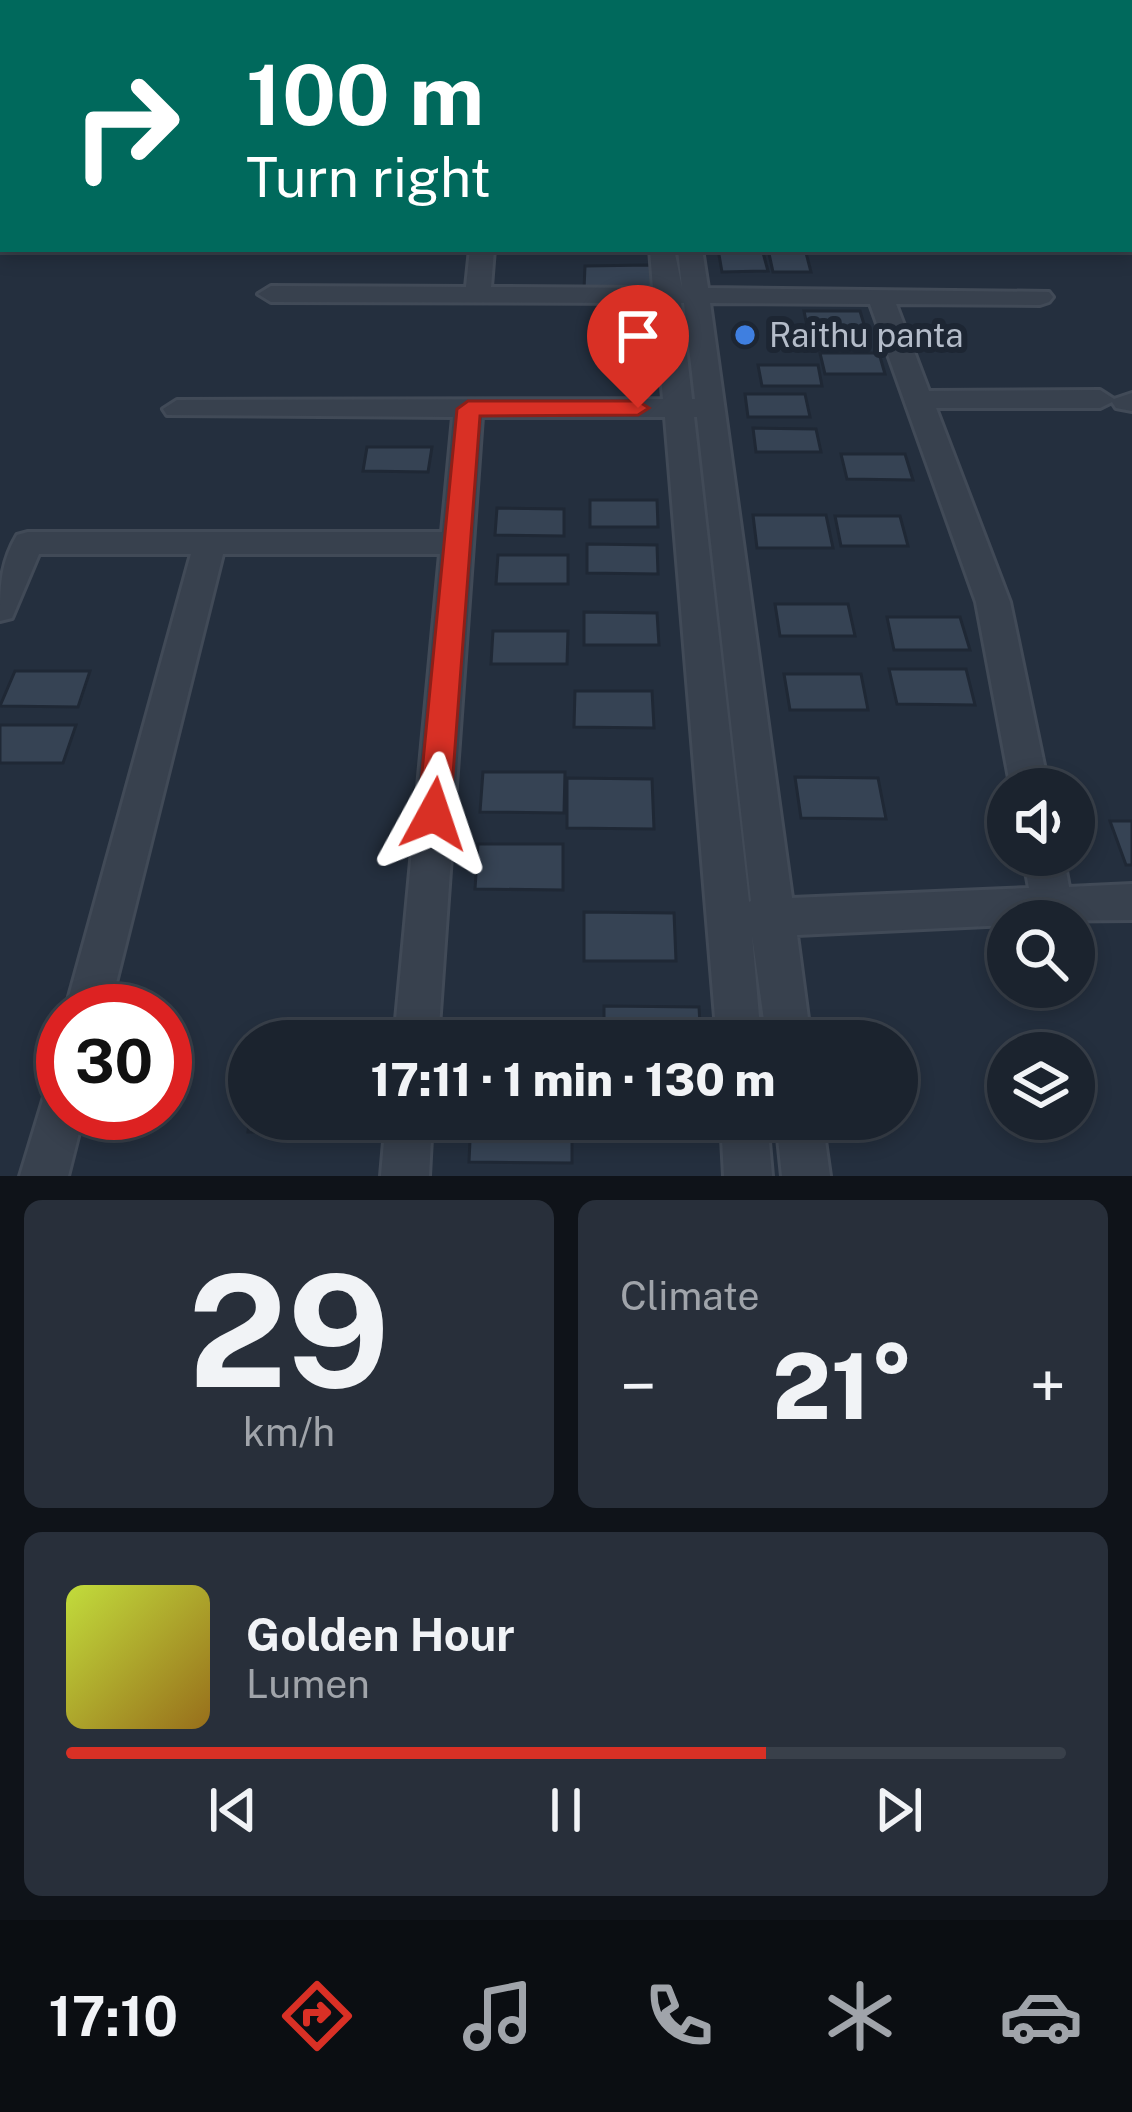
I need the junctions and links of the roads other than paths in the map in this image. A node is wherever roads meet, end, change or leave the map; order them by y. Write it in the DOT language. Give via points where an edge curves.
graph roads {
  1 [pos="482,252"];
  2 [pos="663,252"];
  3 [pos="689,252"];
  4 [pos="271,294"];
  5 [pos="478,295"];
  6 [pos="682,295"];
  7 [pos="880,297"];
  8 [pos="1040,297"];
  9 [pos="918,400"];
  10 [pos="1120,401"];
  11 [pos="696,408"];
  12 [pos="177,409"];
  13 [pos="468,409"];
  14 [pos="457,543"];
  15 [pos="210,544"];
  16 [pos="0,608"];
  17 [pos="1026,768"];
  18 [pos="1132,902"];
  19 [pos="1095,904"];
  20 [pos="987,909"];
  21 [pos="730,918"];
  22 [pos="773,918"];
  23 [pos="94,984"];
  24 [pos="418,1020"];
  25 [pos="737,1020"];
  26 [pos="786,1020"];
  27 [pos="53,1140"];
  28 [pos="407,1140"];
  29 [pos="745,1140"];
  30 [pos="802,1140"];
  31 [pos="44,1176"];
  32 [pos="404,1176"];
  33 [pos="748,1176"];
  34 [pos="806,1176"];
  1 -- 5 [label="street"];
  2 -- 6 [label="street"];
  3 -- 6 [label="street"];
  4 -- 5 [label="street"];
  5 -- 6 [label="street"];
  6 -- 7 [label="street"];
  6 -- 11 [label="street"];
  7 -- 8 [label="street"];
  7 -- 9 [label="street"];
  9 -- 10 [label="street"];
  9 -- 17 [label="street" via="993,602"];
  11 -- 13 [label="street"];
  11 -- 21 [label="street"];
  11 -- 22 [label="street"];
  12 -- 13 [label="street"];
  13 -- 14 [label="street"];
  14 -- 15 [label="street"];
  14 -- 24 [label="street"];
  15 -- 16 [label="street" via="28,543"];
  15 -- 23 [label="street"];
  18 -- 19 [label="street"];
  20 -- 22 [label="street"];
  21 -- 22 [label="street"];
  21 -- 25 [label="street"];
  22 -- 26 [label="street"];
  27 -- 31 [label="street"];
  28 -- 32 [label="street"];
  29 -- 33 [label="street"];
  30 -- 34 [label="street"];
}
